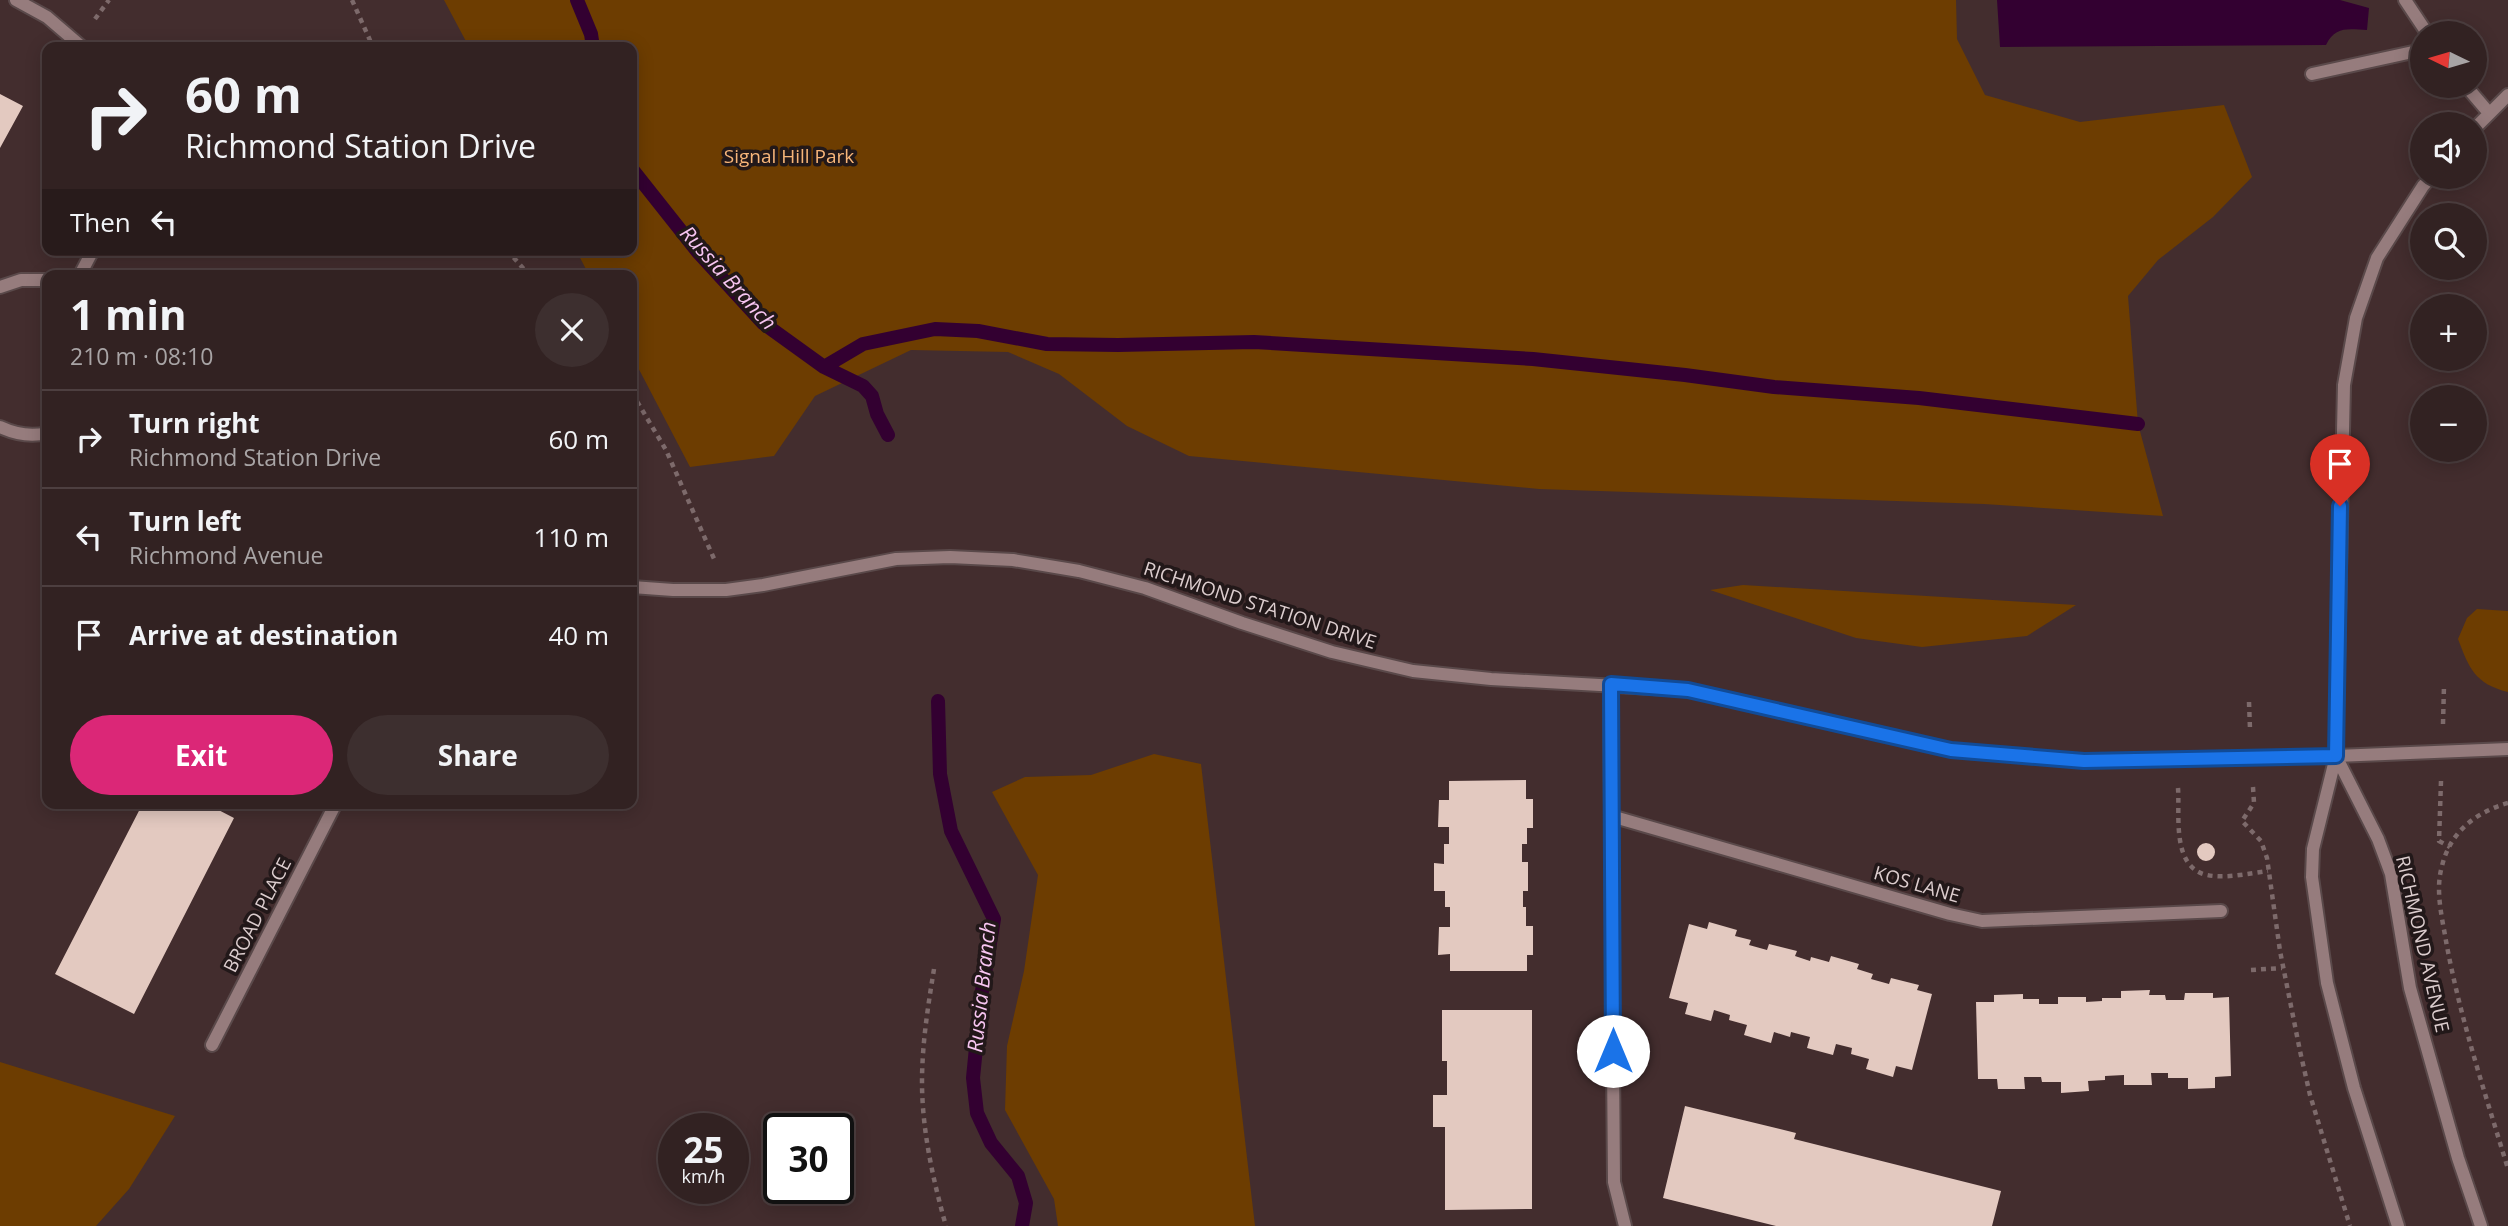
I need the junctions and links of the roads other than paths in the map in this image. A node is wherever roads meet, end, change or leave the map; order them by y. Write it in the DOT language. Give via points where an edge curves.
graph roads {
  1 [pos="16,0"];
  2 [pos="2405,0"];
  3 [pos="2419,21"];
  4 [pos="76,42"];
  5 [pos="2410,53"];
  6 [pos="2312,74"];
  7 [pos="2508,95"];
  8 [pos="2476,98"];
  9 [pos="2489,113"];
  10 [pos="2421,189"];
  11 [pos="42,280"];
  12 [pos="0,286"];
  13 [pos="0,427"];
  14 [pos="42,434"];
  15 [pos="637,587"];
  16 [pos="1611,684"];
  17 [pos="2508,749"];
  18 [pos="2336,756"];
  19 [pos="333,809"];
  20 [pos="1611,816"];
  21 [pos="2221,911"];
  22 [pos="212,1045"];
  23 [pos="1625,1226"];
  24 [pos="2398,1226"];
  25 [pos="2481,1226"];
  1 -- 4 [label="street" via="47,17"];
  2 -- 3 [label="street"];
  5 -- 6 [label="street"];
  7 -- 9 [label="street"];
  8 -- 9 [label="street"];
  10 -- 18 [label="street, RICHMOND AVENUE" via="2377,258 2356,318 2344,385"];
  11 -- 12 [label="street"];
  13 -- 14 [label="street" via="12,433"];
  15 -- 16 [label="street, RICHMOND STATION DRIVE" via="726,590 896,559 1013,560 1146,588 1332,652 1413,671"];
  16 -- 18 [label="street, RICHMOND STATION DRIVE" via="1688,690 1951,750 2084,761"];
  16 -- 20 [label="street"];
  17 -- 18 [label="street, RICHMOND STATION DRIVE"];
  18 -- 24 [label="street, RICHMOND AVENUE" via="2313,849 2312,877 2334,1009"];
  18 -- 25 [label="street, RICHMOND AVENUE" via="2391,874 2410,988"];
  19 -- 22 [label="street, BROAD PLACE"];
  20 -- 21 [label="street, KOS LANE" via="1982,921"];
  20 -- 23 [label="street" via="1614,1182"];
}
